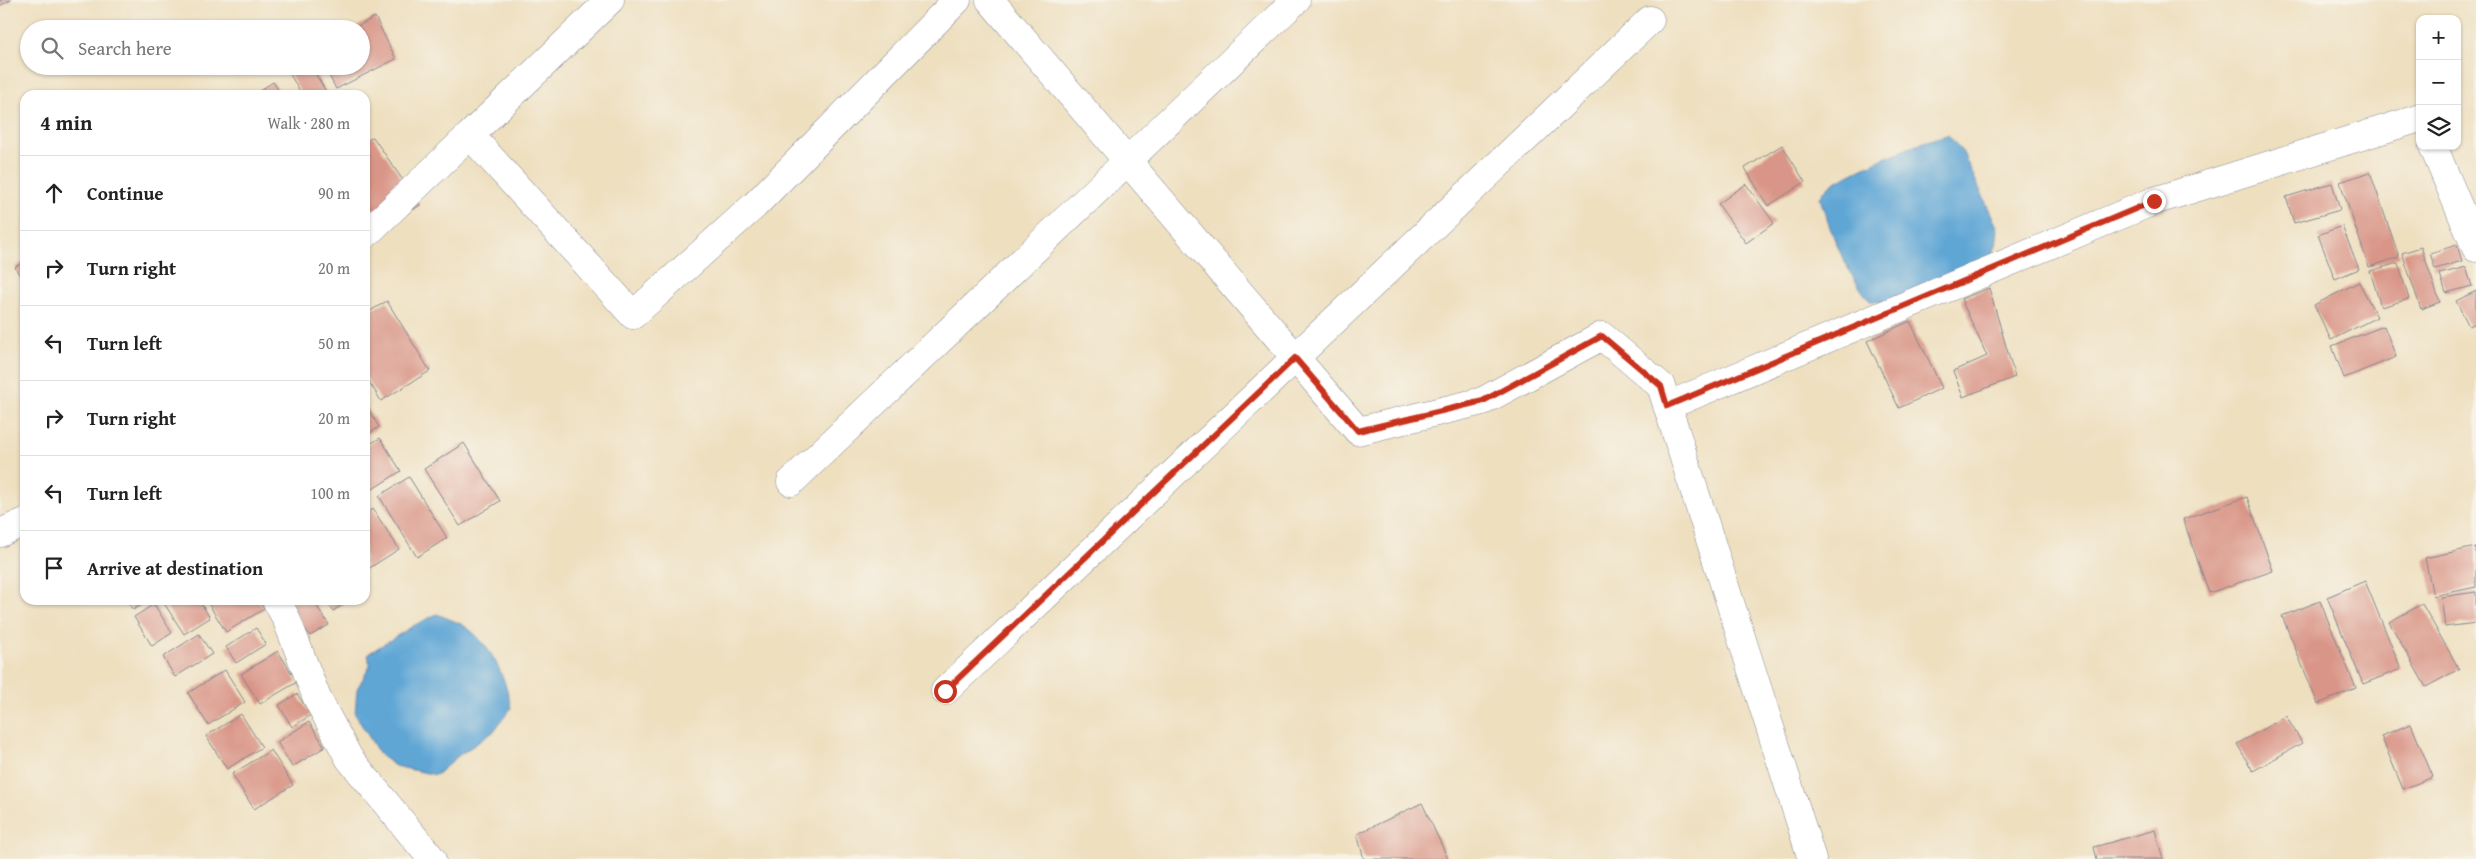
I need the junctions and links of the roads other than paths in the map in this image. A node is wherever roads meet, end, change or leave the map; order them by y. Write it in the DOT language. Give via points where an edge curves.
graph roads {
  1 [pos="610,0"];
  2 [pos="958,0"];
  3 [pos="990,0"];
  4 [pos="1296,0"];
  5 [pos="1650,20"];
  6 [pos="2416,119"];
  7 [pos="470,135"];
  8 [pos="2435,150"];
  9 [pos="1128,161"];
  10 [pos="370,230"];
  11 [pos="2476,248"];
  12 [pos="1295,358"];
  13 [pos="1667,406"];
  14 [pos="791,482"];
  15 [pos="20,524"];
  16 [pos="0,533"];
  17 [pos="279,605"];
  18 [pos="945,691"];
  19 [pos="432,859"];
  20 [pos="1812,859"];
  1 -- 7 [label="street"];
  2 -- 7 [label="street" via="755,205 633,315"];
  3 -- 9 [label="street"];
  4 -- 9 [label="street"];
  5 -- 12 [label="street"];
  6 -- 13 [label="street" via="2154,201"];
  7 -- 10 [label="street"];
  8 -- 11 [label="street"];
  9 -- 12 [label="street"];
  9 -- 14 [label="street"];
  12 -- 13 [label="street" via="1358,431 1483,401 1602,336 1661,386"];
  12 -- 18 [label="street"];
  13 -- 20 [label="street"];
  15 -- 16 [label="street"];
  17 -- 19 [label="street" via="316,698 350,758"];
}
